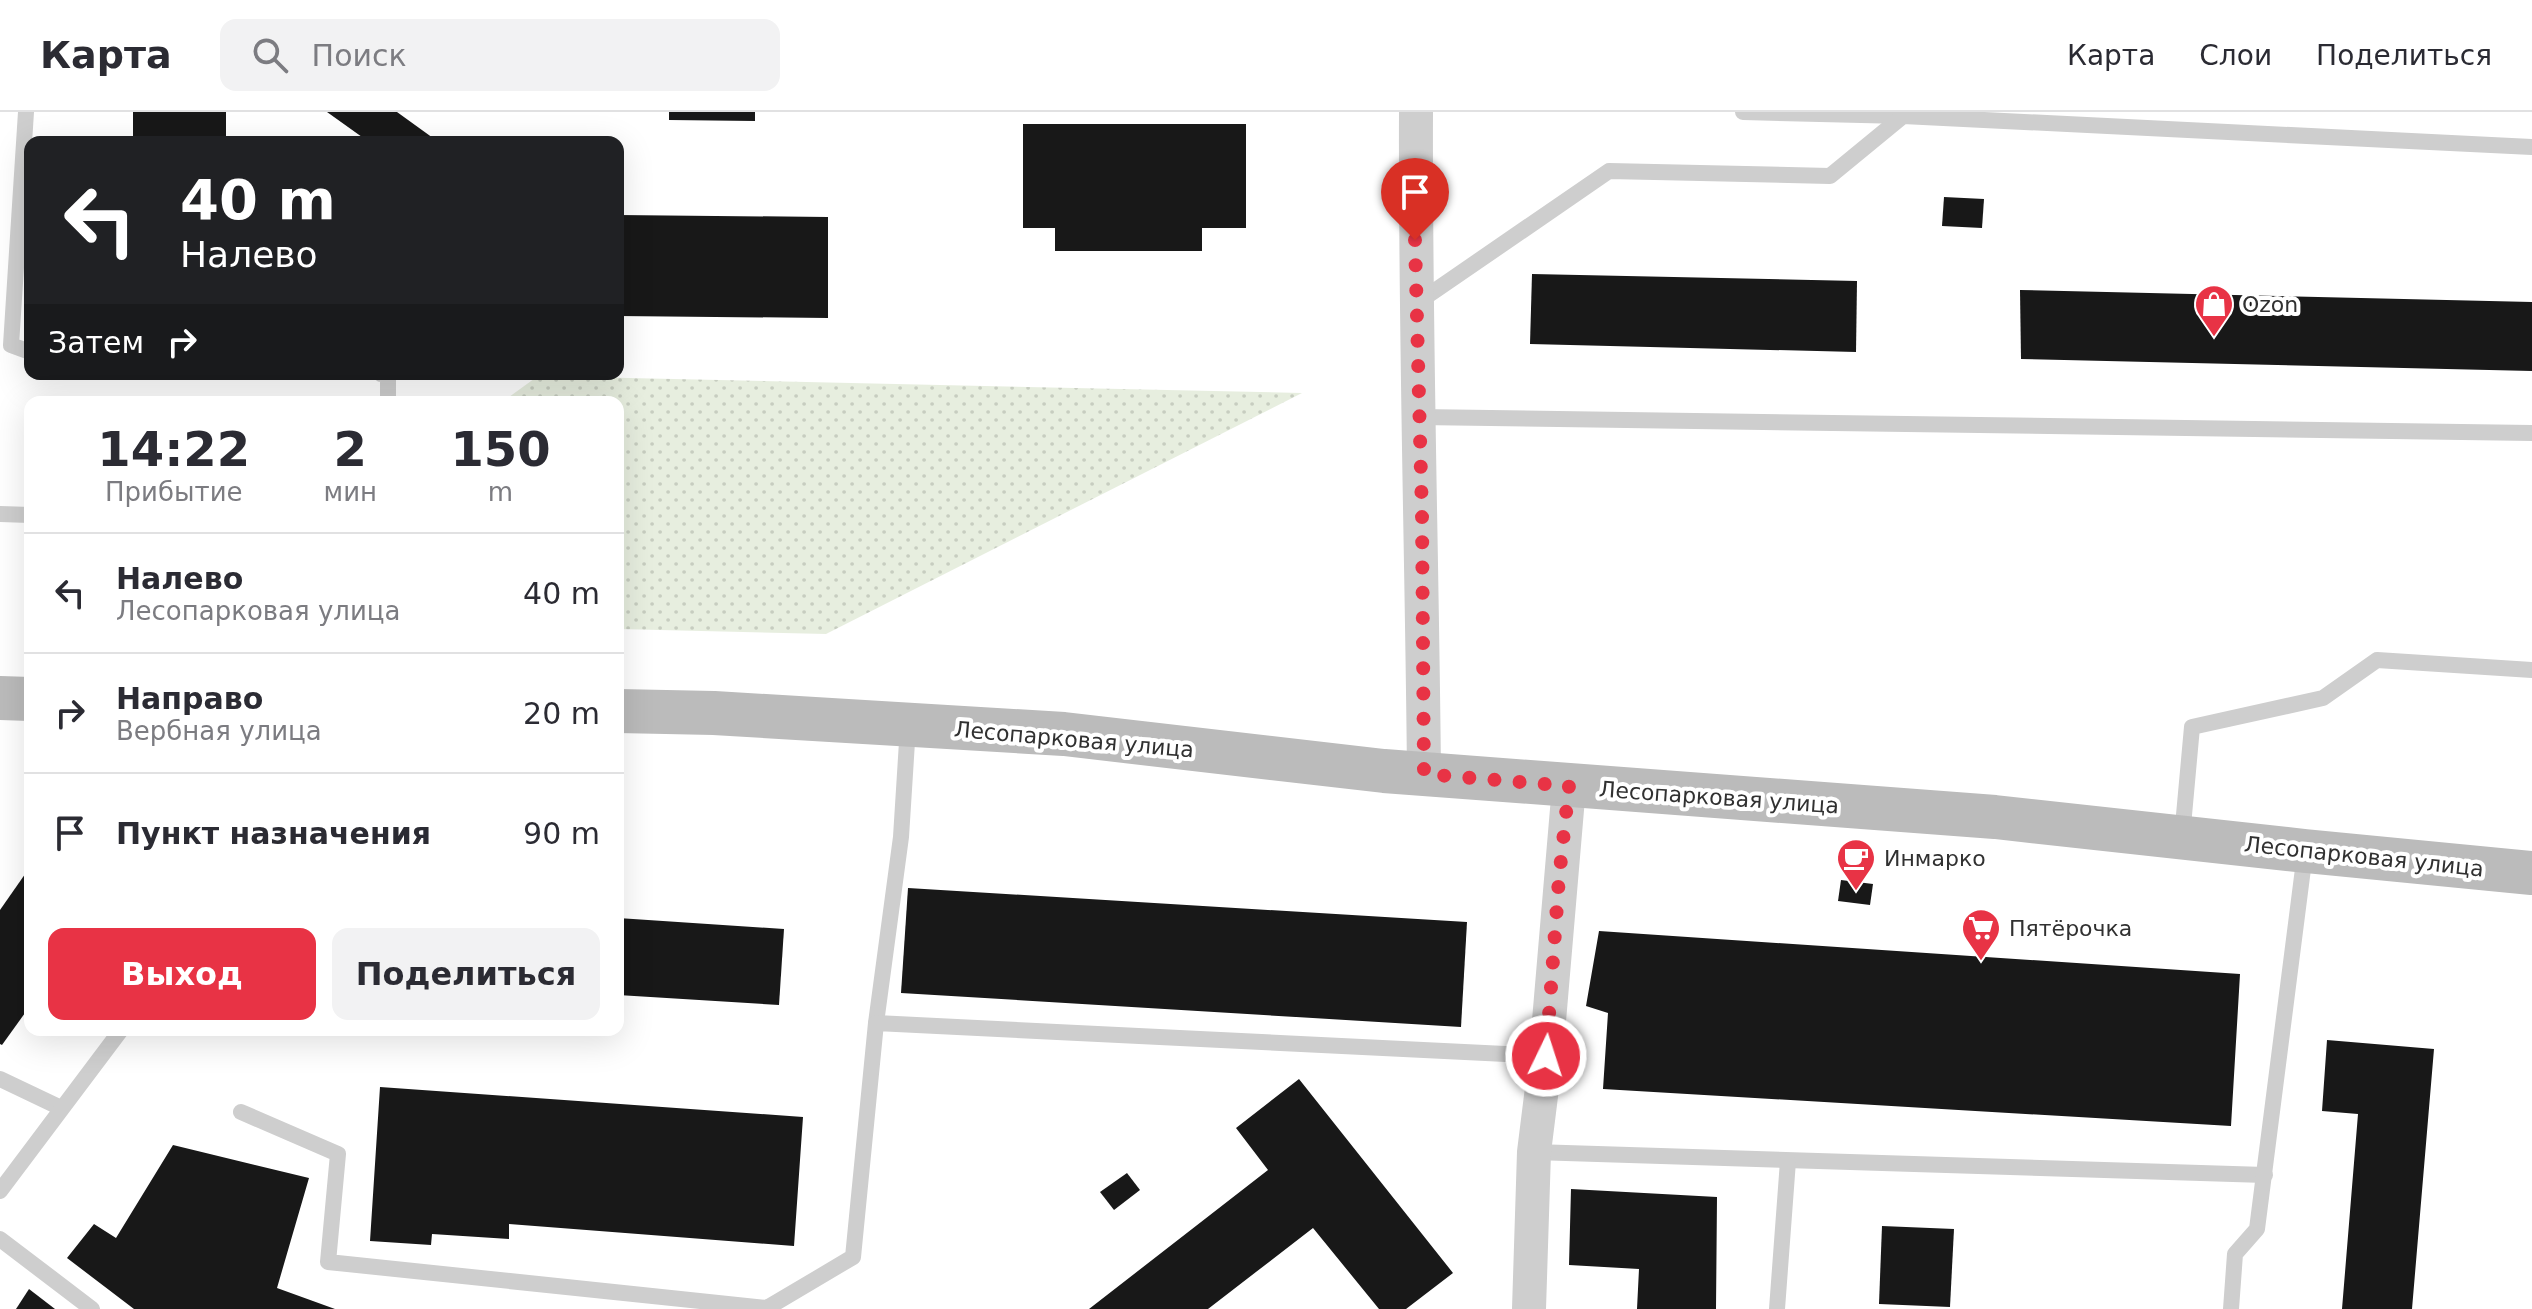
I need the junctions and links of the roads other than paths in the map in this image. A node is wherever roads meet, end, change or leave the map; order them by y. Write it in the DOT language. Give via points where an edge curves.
graph roads {
  1 [pos="26,112"];
  2 [pos="1416,112"];
  3 [pos="1436,112"];
  4 [pos="1743,112"];
  5 [pos="1903,114"];
  6 [pos="2532,147"];
  7 [pos="1415,304"];
  8 [pos="6,345"];
  9 [pos="1419,417"];
  10 [pos="2532,433"];
  11 [pos="0,514"];
  12 [pos="24,515"];
  13 [pos="2532,670"];
  14 [pos="0,698"];
  15 [pos="24,699"];
  16 [pos="624,711"];
  17 [pos="908,725"];
  18 [pos="1424,774"];
  19 [pos="1569,786"];
  20 [pos="2182,837"];
  21 [pos="2305,851"];
  22 [pos="2532,873"];
  23 [pos="876,1023"];
  24 [pos="116,1036"];
  25 [pos="1546,1056"];
  26 [pos="0,1079"];
  27 [pos="61,1108"];
  28 [pos="241,1112"];
  29 [pos="1534,1152"];
  30 [pos="1788,1161"];
  31 [pos="2265,1175"];
  32 [pos="0,1191"];
  33 [pos="0,1239"];
  34 [pos="92,1309"];
  35 [pos="1529,1309"];
  36 [pos="1777,1309"];
  37 [pos="2231,1309"];
  1 -- 8 [label="lane"];
  2 -- 3 [label="lane"];
  2 -- 7 [label="street"];
  4 -- 5 [label="lane"];
  5 -- 6 [label="lane"];
  5 -- 7 [label="lane" via="1830,176 1609,171"];
  7 -- 9 [label="street"];
  9 -- 10 [label="lane"];
  9 -- 18 [label="street"];
  11 -- 12 [label="lane"];
  13 -- 20 [label="lane" via="2377,660 2323,698 2192,727"];
  14 -- 15 [label="main road"];
  16 -- 17 [label="main road, Лесопарковая улица"];
  17 -- 18 [label="main road, Лесопарковая улица" via="1064,734"];
  17 -- 23 [label="lane" via="901,837"];
  18 -- 19 [label="main road, Лесопарковая улица"];
  19 -- 20 [label="main road, Лесопарковая улица" via="1995,817"];
  19 -- 25 [label="street"];
  20 -- 21 [label="main road, Лесопарковая улица"];
  21 -- 22 [label="main road, Лесопарковая улица"];
  21 -- 31 [label="lane"];
  23 -- 25 [label="lane"];
  23 -- 28 [label="lane" via="853,1257 767,1308 328,1262 338,1154"];
  24 -- 27 [label="lane"];
  25 -- 29 [label="street"];
  26 -- 27 [label="lane"];
  27 -- 32 [label="lane"];
  29 -- 30 [label="lane"];
  29 -- 35 [label="street"];
  30 -- 31 [label="lane"];
  30 -- 36 [label="lane"];
  31 -- 37 [label="lane" via="2257,1229 2235,1254"];
  33 -- 34 [label="lane"];
}
